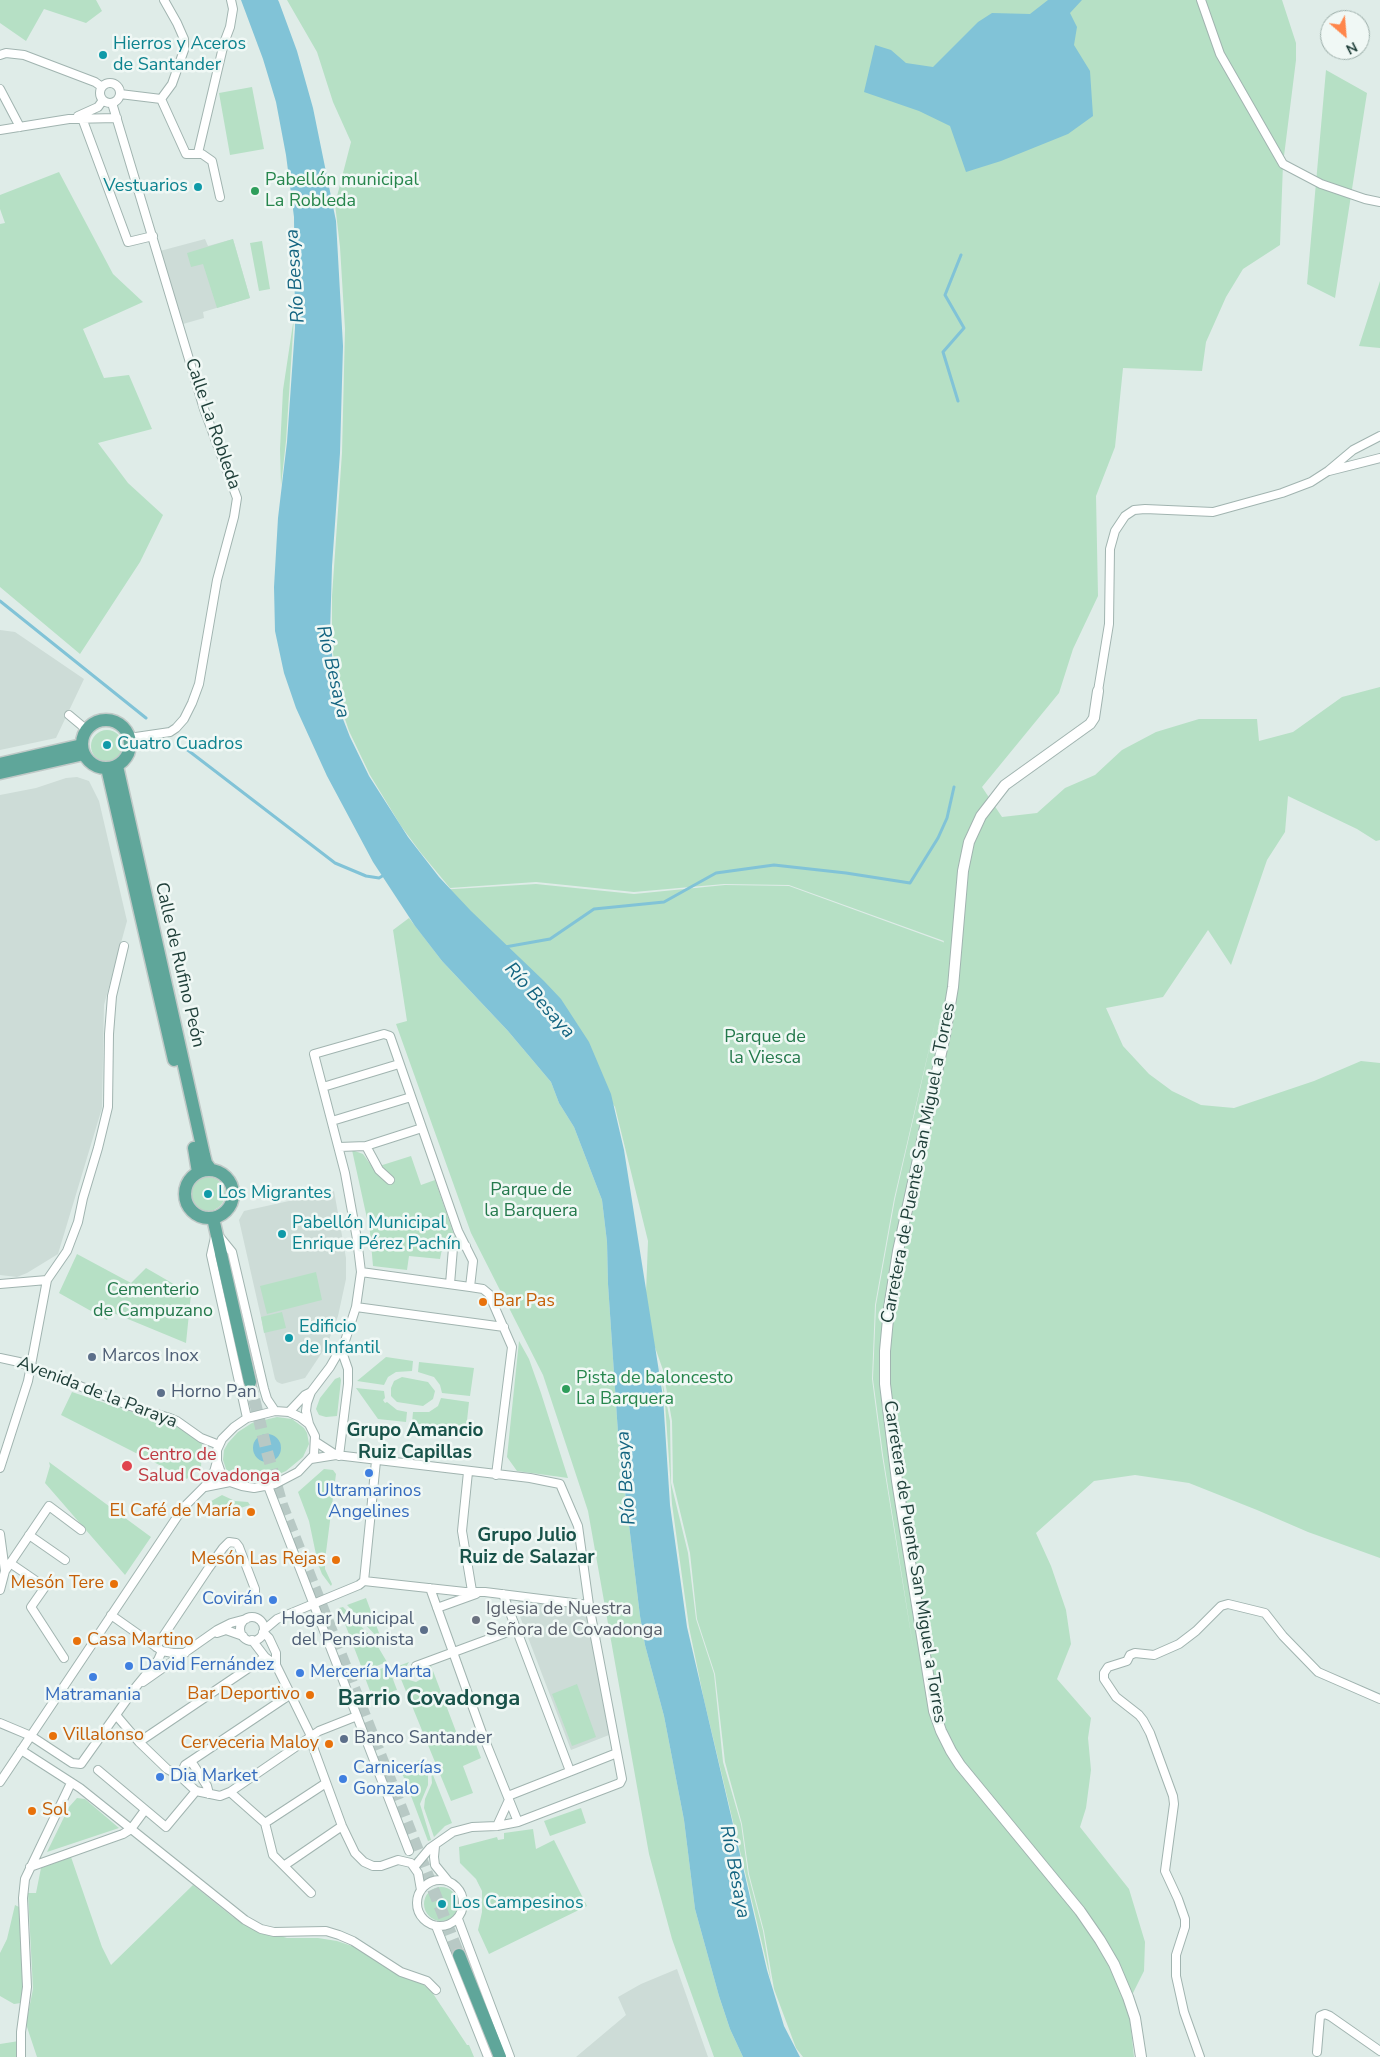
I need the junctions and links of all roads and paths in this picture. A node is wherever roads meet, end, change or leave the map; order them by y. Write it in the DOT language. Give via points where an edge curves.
graph roads {
  1 [pos="164,0"];
  2 [pos="232,0"];
  3 [pos="1200,0"];
  4 [pos="0,55"];
  5 [pos="102,87"];
  6 [pos="0,88"];
  7 [pos="120,94"];
  8 [pos="161,99"];
  9 [pos="103,100"];
  10 [pos="112,103"];
  11 [pos="82,118"];
  12 [pos="117,118"];
  13 [pos="69,119"];
  14 [pos="20,127"];
  15 [pos="0,130"];
  16 [pos="198,153"];
  17 [pos="220,197"];
  18 [pos="1380,202"];
  19 [pos="153,236"];
  20 [pos="1380,436"];
  21 [pos="1380,458"];
  22 [pos="1328,471"];
  23 [pos="1098,691"];
  24 [pos="68,715"];
  25 [pos="87,730"];
  26 [pos="129,738"];
  27 [pos="83,750"];
  28 [pos="0,764"];
  29 [pos="112,767"];
  30 [pos="0,773"];
  31 [pos="124,946"];
  32 [pos="399,1064"];
  33 [pos="323,1087"];
  34 [pos="411,1097"];
  35 [pos="332,1121"];
  36 [pos="422,1128"];
  37 [pos="366,1146"];
  38 [pos="339,1147"];
  39 [pos="205,1171"];
  40 [pos="390,1180"];
  41 [pos="213,1218"];
  42 [pos="216,1232"];
  43 [pos="466,1246"];
  44 [pos="361,1272"];
  45 [pos="47,1280"];
  46 [pos="0,1284"];
  47 [pos="450,1284"];
  48 [pos="470,1287"];
  49 [pos="356,1307"];
  50 [pos="504,1327"];
  51 [pos="341,1349"];
  52 [pos="0,1358"];
  53 [pos="30,1367"];
  54 [pos="250,1382"];
  55 [pos="311,1392"];
  56 [pos="274,1411"];
  57 [pos="289,1412"];
  58 [pos="247,1418"];
  59 [pos="309,1424"];
  60 [pos="316,1442"];
  61 [pos="218,1445"];
  62 [pos="2,1451"];
  63 [pos="338,1455"];
  64 [pos="311,1459"];
  65 [pos="217,1461"];
  66 [pos="376,1461"];
  67 [pos="0,1468"];
  68 [pos="468,1472"];
  69 [pos="496,1475"];
  70 [pos="230,1482"];
  71 [pos="268,1486"];
  72 [pos="205,1487"];
  73 [pos="81,1530"];
  74 [pos="0,1534"];
  75 [pos="29,1535"];
  76 [pos="65,1560"];
  77 [pos="10,1563"];
  78 [pos="5,1572"];
  79 [pos="364,1581"];
  80 [pos="430,1588"];
  81 [pos="0,1590"];
  82 [pos="472,1591"];
  83 [pos="485,1592"];
  84 [pos="503,1594"];
  85 [pos="255,1598"];
  86 [pos="314,1604"];
  87 [pos="589,1605"];
  88 [pos="437,1608"];
  89 [pos="111,1615"];
  90 [pos="257,1618"];
  91 [pos="246,1619"];
  92 [pos="276,1619"];
  93 [pos="516,1629"];
  94 [pos="264,1631"];
  95 [pos="212,1635"];
  96 [pos="242,1636"];
  97 [pos="252,1640"];
  98 [pos="159,1649"];
  99 [pos="452,1652"];
  100 [pos="185,1653"];
  101 [pos="64,1658"];
  102 [pos="265,1658"];
  103 [pos="276,1665"];
  104 [pos="416,1666"];
  105 [pos="135,1688"];
  106 [pos="291,1694"];
  107 [pos="1380,1699"];
  108 [pos="116,1715"];
  109 [pos="357,1716"];
  110 [pos="0,1723"];
  111 [pos="31,1736"];
  112 [pos="311,1736"];
  113 [pos="139,1742"];
  114 [pos="21,1750"];
  115 [pos="617,1754"];
  116 [pos="191,1761"];
  117 [pos="98,1770"];
  118 [pos="570,1771"];
  119 [pos="180,1776"];
  120 [pos="0,1782"];
  121 [pos="71,1783"];
  122 [pos="326,1783"];
  123 [pos="196,1791"];
  124 [pos="230,1792"];
  125 [pos="208,1794"];
  126 [pos="508,1799"];
  127 [pos="146,1810"];
  128 [pos="518,1822"];
  129 [pos="264,1823"];
  130 [pos="342,1826"];
  131 [pos="497,1826"];
  132 [pos="130,1829"];
  133 [pos="435,1846"];
  134 [pos="409,1851"];
  135 [pos="284,1865"];
  136 [pos="415,1866"];
  137 [pos="30,1867"];
  138 [pos="448,1881"];
  139 [pos="421,1890"];
  140 [pos="311,1893"];
  141 [pos="458,1919"];
  142 [pos="436,1926"];
  143 [pos="459,1955"];
  144 [pos="436,1990"];
  145 [pos="1380,2051"];
  146 [pos="1316,2052"];
  147 [pos="21,2057"];
  148 [pos="488,2057"];
  149 [pos="500,2057"];
  150 [pos="510,2057"];
  151 [pos="1141,2057"];
  152 [pos="1200,2057"];
  1 -- 8 [label="street" via="181,31 184,50 172,84"];
  2 -- 16 [label="street" via="230,27"];
  3 -- 18 [label="street" via="1220,54 1283,164 1321,184"];
  4 -- 5 [label="street" via="6,52 24,55"];
  5 -- 7 [label="street" via="114,84"];
  5 -- 9 [label="street"];
  6 -- 14 [label="street"];
  7 -- 8 [label="street"];
  7 -- 10 [label="street"];
  8 -- 16 [label="street" via="186,154"];
  9 -- 10 [label="street"];
  9 -- 13 [label="street" via="98,107"];
  10 -- 12 [label="street, Calle La Robleda"];
  11 -- 12 [label="street"];
  11 -- 13 [label="street"];
  11 -- 19 [label="street" via="128,242"];
  12 -- 19 [label="street, Calle La Robleda"];
  13 -- 14 [label="street"];
  14 -- 15 [label="street"];
  16 -- 17 [label="street" via="212,161"];
  19 -- 26 [label="street, Calle La Robleda" via="204,408 237,498 217,580 199,684 192,703 184,719 170,732"];
  20 -- 22 [label="street, Carretera de Puente San Miguel a Torres" via="1353,450"];
  21 -- 22 [label="street, Carretera de Puente San Miguel a Torres"];
  22 -- 23 [label="street, Carretera de Puente San Miguel a Torres" via="1311,482 1264,499 1207,513 1167,510 1128,513 1120,522 1110,549 1109,624"];
  23 -- 151 [label="street, Carretera de Puente San Miguel a Torres" via="1090,724 1005,785 981,816 966,852 953,987 898,1251 886,1329 885,1378 897,1480 934,1710 960,1764 1085,1918 1114,1964 1135,2018"];
  24 -- 25 [label="street"];
  25 -- 26 [label="main road" via="98,721 109,720 122,726"];
  25 -- 27 [label="main road" via="83,737"];
  26 -- 29 [label="main road" via="129,752 124,760"];
  27 -- 28 [label="main road"];
  27 -- 29 [label="main road" via="95,765"];
  27 -- 30 [label="main road"];
  29 -- 39 [label="main road, Calle de Rufino Peón" via="204,1155"];
  31 -- 45 [label="street" via="112,996 108,1107 78,1222 67,1251"];
  32 -- 33 [label="street"];
  32 -- 33 [label="street" via="390,1036 384,1034 314,1054"];
  32 -- 34 [label="street"];
  33 -- 35 [label="street"];
  34 -- 35 [label="street"];
  34 -- 36 [label="street"];
  35 -- 38 [label="street"];
  36 -- 37 [label="street"];
  36 -- 43 [label="street"];
  37 -- 38 [label="street"];
  37 -- 40 [label="street"];
  38 -- 44 [label="street"];
  39 -- 41 [label="main road" via="220,1172 228,1179 233,1193 226,1211"];
  39 -- 41 [label="main road" via="190,1178 185,1188 186,1204 197,1216"];
  41 -- 42 [label="main road"];
  42 -- 54 [label="main road"];
  42 -- 56 [label="street" via="232,1252 266,1395"];
  42 -- 58 [label="street" via="211,1255"];
  43 -- 47 [label="street" via="453,1248"];
  43 -- 48 [label="street" via="473,1261"];
  44 -- 47 [label="street"];
  44 -- 49 [label="street"];
  45 -- 46 [label="street"];
  45 -- 53 [label="street"];
  47 -- 48 [label="street"];
  48 -- 50 [label="street" via="484,1289 489,1294"];
  49 -- 50 [label="street"];
  49 -- 51 [label="street"];
  50 -- 69 [label="street" via="512,1347"];
  51 -- 55 [label="street"];
  51 -- 63 [label="street" via="348,1369 348,1384"];
  52 -- 53 [label="street, Avenida de la Paraya"];
  53 -- 61 [label="street, Avenida de la Paraya" via="170,1418"];
  53 -- 62 [label="street" via="28,1381"];
  55 -- 57 [label="street"];
  55 -- 59 [label="street" via="306,1407"];
  56 -- 57 [label="street"];
  56 -- 58 [label="street"];
  57 -- 59 [label="street"];
  58 -- 61 [label="street" via="228,1432"];
  59 -- 60 [label="street"];
  60 -- 63 [label="street"];
  60 -- 64 [label="street"];
  61 -- 65 [label="street"];
  62 -- 67 [label="street"];
  63 -- 64 [label="street"];
  63 -- 66 [label="street"];
  64 -- 71 [label="street" via="293,1476"];
  65 -- 70 [label="street" via="221,1473"];
  65 -- 72 [label="street" via="214,1476"];
  66 -- 68 [label="street"];
  66 -- 79 [label="street"];
  68 -- 69 [label="street"];
  68 -- 82 [label="street" via="462,1530"];
  69 -- 87 [label="street" via="560,1484 578,1526"];
  70 -- 71 [label="street" via="248,1487"];
  70 -- 72 [label="street"];
  71 -- 86 [label="street"];
  72 -- 89 [label="street" via="183,1508"];
  73 -- 75 [label="street" via="49,1506"];
  74 -- 78 [label="street"];
  75 -- 76 [label="street"];
  75 -- 77 [label="street"];
  77 -- 78 [label="street"];
  77 -- 101 [label="street" via="45,1588 31,1607"];
  78 -- 81 [label="street"];
  79 -- 80 [label="street"];
  79 -- 86 [label="street"];
  80 -- 82 [label="street"];
  80 -- 88 [label="street"];
  82 -- 83 [label="street"];
  83 -- 84 [label="street"];
  83 -- 88 [label="street"];
  84 -- 87 [label="street"];
  84 -- 93 [label="street"];
  85 -- 98 [label="street" via="255,1588 239,1547 229,1542 208,1569"];
  86 -- 92 [label="street"];
  86 -- 109 [label="street"];
  87 -- 115 [label="street"];
  88 -- 99 [label="street"];
  89 -- 98 [label="street"];
  89 -- 111 [label="street"];
  90 -- 91 [label="street"];
  90 -- 92 [label="street"];
  90 -- 94 [label="street" via="262,1622"];
  91 -- 95 [label="street" via="224,1626"];
  91 -- 96 [label="street" via="241,1625"];
  92 -- 94 [label="street"];
  93 -- 99 [label="street"];
  93 -- 118 [label="street"];
  94 -- 97 [label="street" via="259,1638"];
  94 -- 103 [label="street" via="276,1653"];
  95 -- 96 [label="street" via="226,1630"];
  95 -- 100 [label="street"];
  96 -- 97 [label="street"];
  97 -- 102 [label="street"];
  98 -- 100 [label="street" via="173,1654"];
  98 -- 105 [label="street" via="158,1660"];
  99 -- 104 [label="street"];
  99 -- 126 [label="street"];
  100 -- 105 [label="street"];
  102 -- 103 [label="street"];
  102 -- 113 [label="street"];
  103 -- 106 [label="street"];
  105 -- 108 [label="street"];
  106 -- 112 [label="street"];
  106 -- 116 [label="street"];
  107 -- 152 [label="street" via="1318,1672 1264,1613 1228,1604 1221,1606 1196,1631 1172,1647 1154,1655 1135,1652 1127,1660 1108,1667 1104,1673 1104,1679 1116,1697 1143,1720 1173,1796 1165,1871 1185,1919 1176,1955 1176,1976 1184,2012"];
  108 -- 111 [label="street" via="81,1764 77,1765"];
  108 -- 113 [label="street"];
  109 -- 112 [label="street"];
  109 -- 134 [label="street"];
  110 -- 111 [label="street"];
  111 -- 114 [label="street"];
  112 -- 122 [label="street"];
  112 -- 124 [label="street"];
  113 -- 119 [label="street" via="167,1769"];
  114 -- 120 [label="street"];
  114 -- 121 [label="street"];
  115 -- 118 [label="street"];
  115 -- 128 [label="street" via="620,1783"];
  116 -- 119 [label="street"];
  116 -- 125 [label="street" via="207,1786"];
  117 -- 127 [label="street"];
  118 -- 126 [label="street"];
  119 -- 123 [label="street"];
  121 -- 132 [label="street"];
  121 -- 137 [label="street"];
  122 -- 129 [label="street"];
  122 -- 130 [label="street"];
  123 -- 125 [label="street"];
  123 -- 127 [label="street" via="166,1827"];
  124 -- 125 [label="street" via="220,1796"];
  124 -- 129 [label="street"];
  126 -- 128 [label="street"];
  126 -- 131 [label="street"];
  127 -- 132 [label="street"];
  128 -- 131 [label="street"];
  129 -- 135 [label="street" via="273,1855"];
  130 -- 135 [label="street"];
  130 -- 136 [label="street" via="355,1853 368,1865 381,1866 402,1860"];
  131 -- 133 [label="street" via="453,1832"];
  132 -- 137 [label="street"];
  132 -- 144 [label="street" via="231,1910 261,1929 339,1935 401,1972 427,1981"];
  133 -- 136 [label="street"];
  133 -- 138 [label="street" via="435,1865"];
  135 -- 140 [label="street"];
  136 -- 139 [label="street"];
  137 -- 147 [label="street" via="23,1898 27,1987"];
  138 -- 139 [label="street" via="436,1880"];
  138 -- 141 [label="street" via="463,1897"];
  139 -- 142 [label="street" via="417,1905 420,1914 426,1922"];
  141 -- 142 [label="street" via="448,1926"];
  141 -- 150 [label="street"];
  142 -- 148 [label="street"];
  143 -- 149 [label="main road"];
  145 -- 146 [label="street" via="1325,2014 1320,2016"];
}
